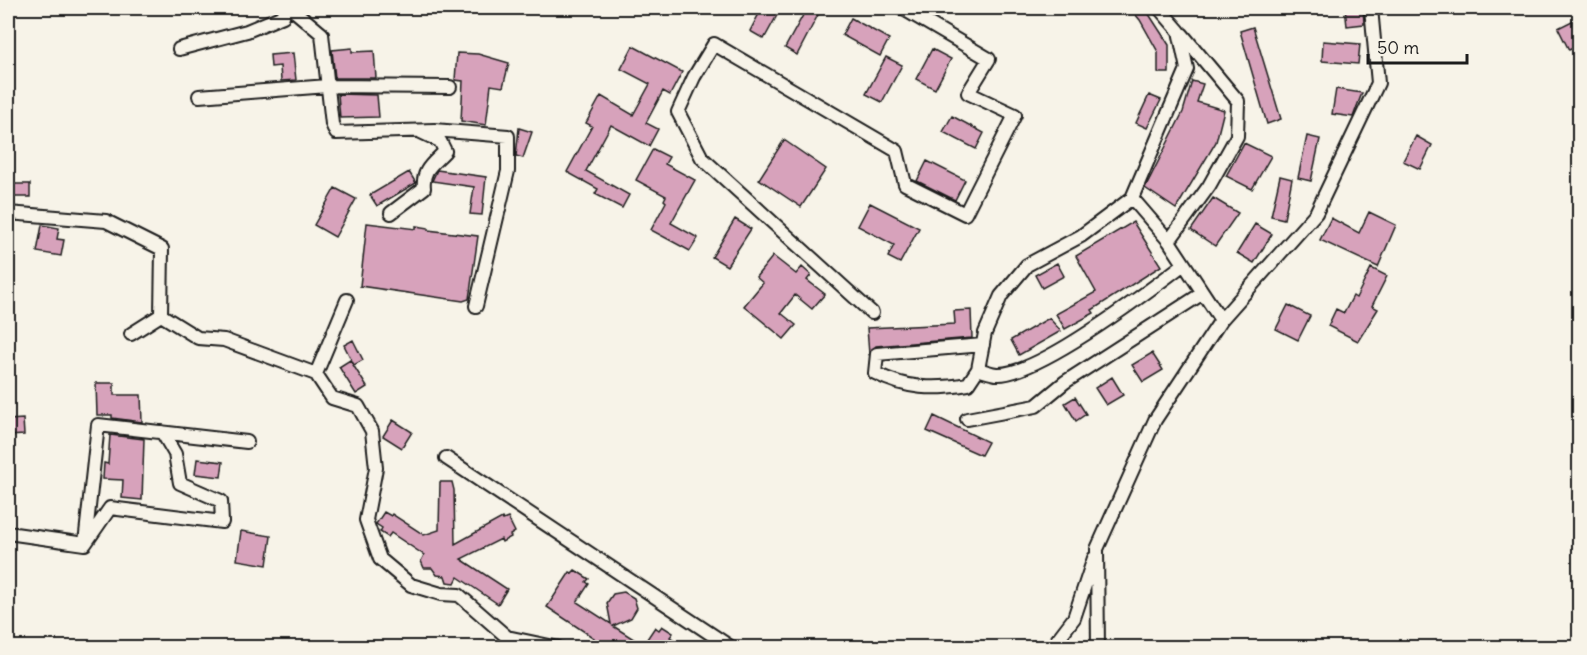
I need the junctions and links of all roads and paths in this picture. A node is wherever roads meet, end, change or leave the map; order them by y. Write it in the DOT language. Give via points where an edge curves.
graph roads {
  1 [pos="284,8"];
  2 [pos="291,8"];
  3 [pos="902,8"];
  4 [pos="1159,8"];
  5 [pos="1371,8"];
  6 [pos="1179,31"];
  7 [pos="179,49"];
  8 [pos="328,86"];
  9 [pos="450,87"];
  10 [pos="200,96"];
  11 [pos="417,130"];
  12 [pos="1132,198"];
  13 [pos="8,213"];
  14 [pos="391,213"];
  15 [pos="1169,242"];
  16 [pos="1184,264"];
  17 [pos="1203,293"];
  18 [pos="347,300"];
  19 [pos="476,306"];
  20 [pos="872,314"];
  21 [pos="161,315"];
  22 [pos="1221,320"];
  23 [pos="131,334"];
  24 [pos="983,345"];
  25 [pos="978,369"];
  26 [pos="316,374"];
  27 [pos="967,419"];
  28 [pos="162,432"];
  29 [pos="247,442"];
  30 [pos="446,458"];
  31 [pos="8,533"];
  32 [pos="85,544"];
  33 [pos="1097,549"];
  34 [pos="560,648"];
  35 [pos="732,648"];
  36 [pos="1050,648"];
  37 [pos="1098,648"];
  1 -- 7 [label="street" via="283,16 247,31"];
  2 -- 8 [label="street" via="322,34"];
  3 -- 20 [label="street" via="989,59 968,93 1015,115 965,214 905,184 897,151 714,44 678,112 702,158"];
  4 -- 6 [label="street"];
  5 -- 22 [label="street" via="1378,83 1321,203"];
  6 -- 12 [label="street" via="1187,69"];
  6 -- 15 [label="street" via="1238,101 1237,136 1209,186"];
  8 -- 9 [label="street"];
  8 -- 10 [label="street"];
  8 -- 11 [label="street" via="336,133"];
  11 -- 14 [label="street" via="440,141 445,151 428,165 424,188"];
  11 -- 19 [label="street" via="507,136 508,171"];
  12 -- 15 [label="street"];
  12 -- 24 [label="street" via="1081,236 1027,265 1001,296"];
  13 -- 21 [label="street" via="106,221 162,249"];
  15 -- 16 [label="street"];
  16 -- 17 [label="street"];
  16 -- 25 [label="street" via="1042,360 997,374"];
  17 -- 22 [label="street"];
  17 -- 27 [label="street" via="1065,382 1036,406"];
  18 -- 26 [label="street"];
  21 -- 23 [label="street"];
  21 -- 26 [label="street" via="198,338 224,340"];
  22 -- 33 [label="street" via="1155,420"];
  24 -- 25 [label="street"];
  24 -- 25 [label="street" via="877,354 875,373 896,384 937,390 968,384"];
  26 -- 34 [label="street" via="332,398 358,406 372,431 376,468 366,520 380,559 411,585 459,595 507,637"];
  28 -- 29 [label="street"];
  28 -- 32 [label="street" via="98,425"];
  28 -- 32 [label="street" via="175,454 180,483 221,501 222,522 110,508"];
  30 -- 35 [label="street"];
  31 -- 32 [label="street"];
  33 -- 36 [label="street" via="1074,618"];
  33 -- 37 [label="street"];
}
